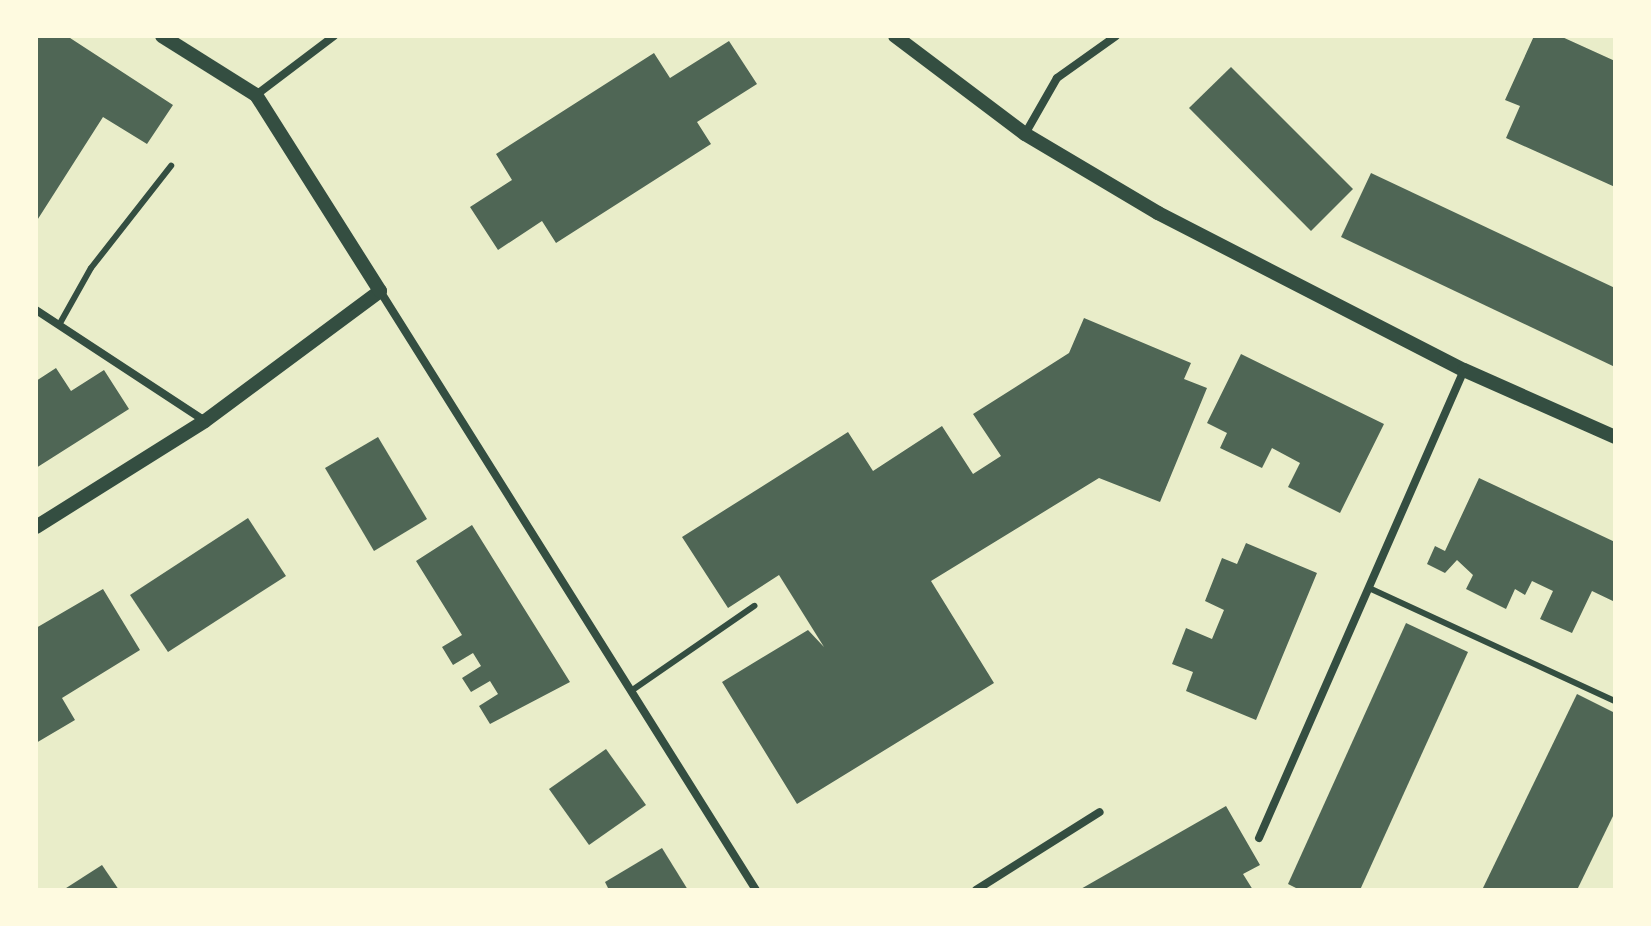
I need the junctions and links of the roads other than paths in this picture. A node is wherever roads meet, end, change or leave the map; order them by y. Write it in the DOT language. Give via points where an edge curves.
graph roads {
  1 [pos="162,36"];
  2 [pos="334,36"];
  3 [pos="895,36"];
  4 [pos="1116,36"];
  5 [pos="256,95"];
  6 [pos="1025,134"];
  7 [pos="171,166"];
  8 [pos="380,291"];
  9 [pos="36,310"];
  10 [pos="59,325"];
  11 [pos="1464,370"];
  12 [pos="205,421"];
  13 [pos="1615,437"];
  14 [pos="36,527"];
  15 [pos="1369,588"];
  16 [pos="754,606"];
  17 [pos="631,691"];
  18 [pos="1615,701"];
  19 [pos="1100,812"];
  20 [pos="1259,838"];
  21 [pos="756,890"];
  22 [pos="976,890"];
  1 -- 5 [label="street"];
  2 -- 5 [label="street"];
  3 -- 6 [label="street"];
  4 -- 6 [label="street" via="1057,78"];
  5 -- 8 [label="street"];
  6 -- 11 [label="street" via="1158,213"];
  7 -- 10 [label="lane" via="91,268"];
  8 -- 12 [label="street"];
  8 -- 17 [label="street"];
  9 -- 10 [label="street"];
  10 -- 12 [label="street"];
  11 -- 13 [label="street"];
  11 -- 15 [label="street"];
  12 -- 14 [label="street"];
  15 -- 18 [label="lane"];
  15 -- 20 [label="street"];
  16 -- 17 [label="lane"];
  17 -- 21 [label="street"];
  19 -- 22 [label="street"];
}
